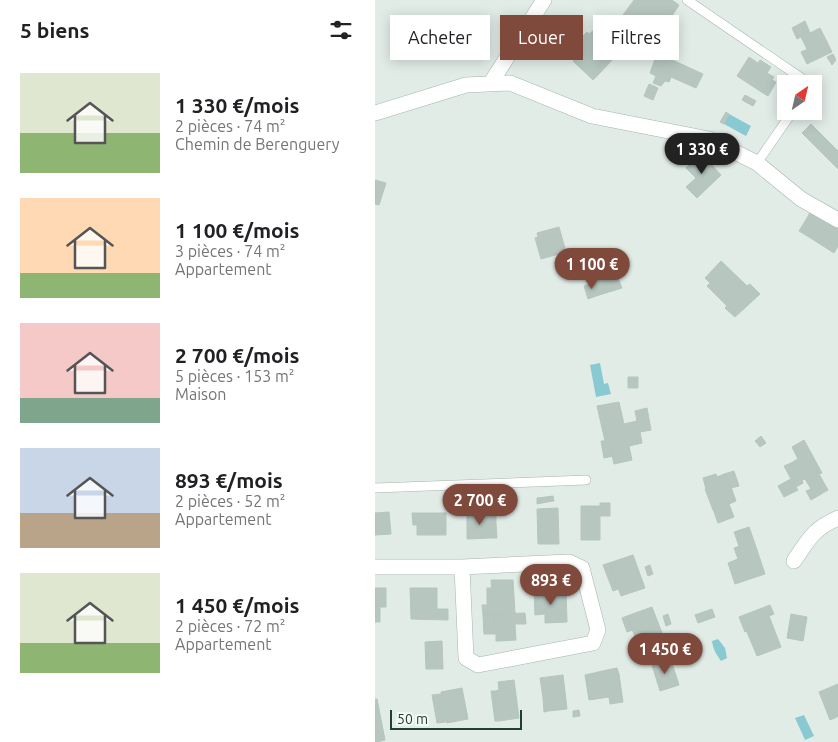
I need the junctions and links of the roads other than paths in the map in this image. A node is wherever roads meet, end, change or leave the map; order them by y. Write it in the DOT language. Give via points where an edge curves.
graph roads {
  1 [pos="544,0"];
  2 [pos="687,0"];
  3 [pos="796,75"];
  4 [pos="490,84"];
  5 [pos="375,113"];
  6 [pos="787,120"];
  7 [pos="757,163"];
  8 [pos="838,220"];
  9 [pos="586,480"];
  10 [pos="375,488"];
  11 [pos="838,518"];
  12 [pos="795,561"];
  13 [pos="375,567"];
  14 [pos="462,567"];
  1 -- 4 [label="street"];
  2 -- 3 [label="lane"];
  4 -- 5 [label="street" via="466,86"];
  4 -- 7 [label="street" via="510,83 593,116 709,139"];
  6 -- 7 [label="lane"];
  7 -- 8 [label="street" via="801,199"];
  9 -- 10 [label="lane"];
  11 -- 12 [label="street" via="811,536"];
  13 -- 14 [label="street"];
  14 -- 14 [label="street" via="569,562 582,568 599,630 593,643 478,665 466,658"];
}
